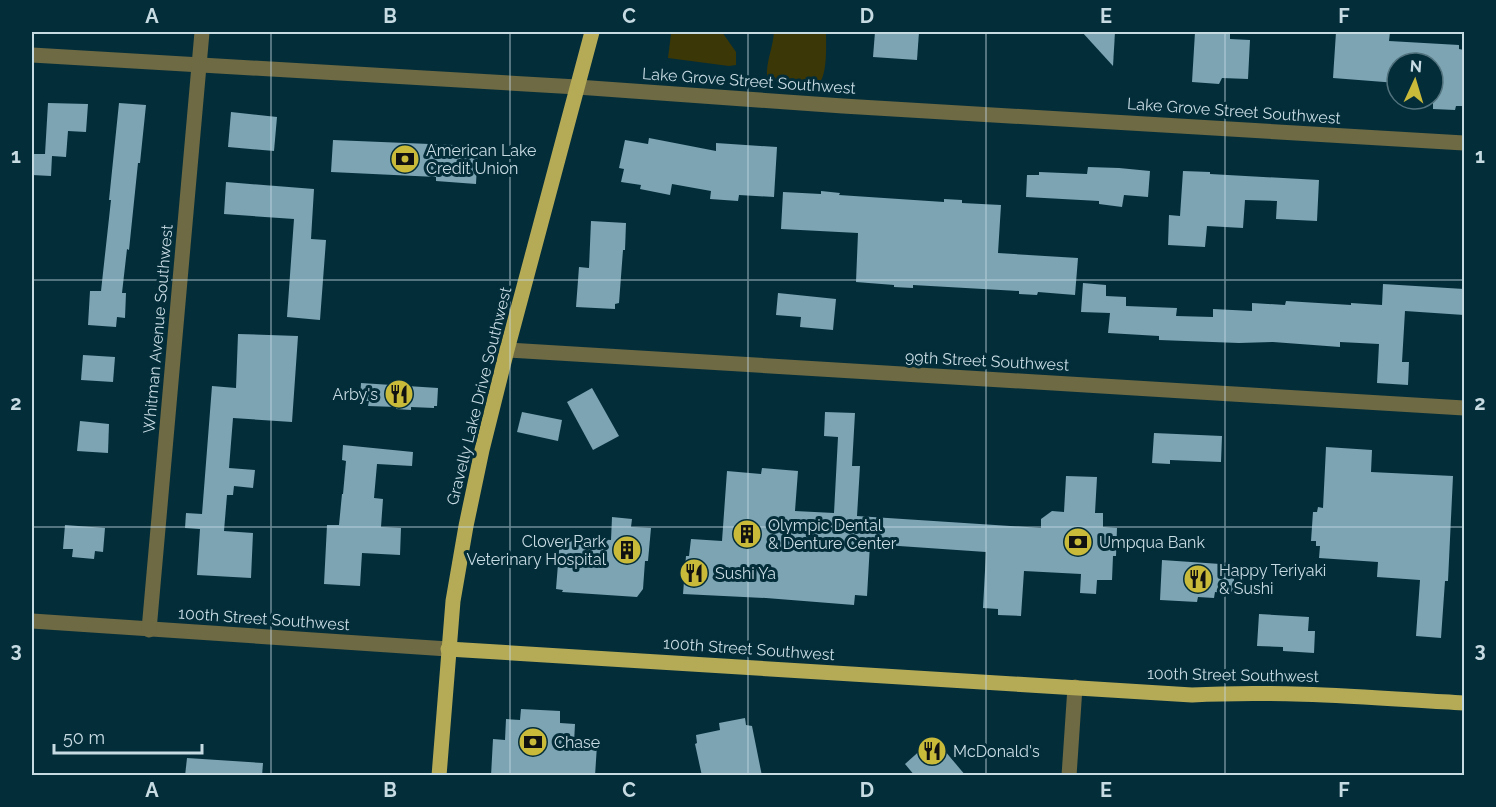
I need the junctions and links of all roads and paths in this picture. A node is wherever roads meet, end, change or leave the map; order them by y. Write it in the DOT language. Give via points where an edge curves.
graph roads {
  1 [pos="202,32"];
  2 [pos="592,32"];
  3 [pos="32,55"];
  4 [pos="199,66"];
  5 [pos="577,87"];
  6 [pos="1464,143"];
  7 [pos="507,350"];
  8 [pos="1464,408"];
  9 [pos="32,621"];
  10 [pos="149,630"];
  11 [pos="448,649"];
  12 [pos="1075,687"];
  13 [pos="1464,703"];
  14 [pos="439,776"];
  15 [pos="1069,776"];
  1 -- 4 [label="street, Whitman Avenue Southwest"];
  2 -- 5 [label="main road, Gravelly Lake Drive Southwest"];
  3 -- 4 [label="street, Lake Grove Street Southwest"];
  4 -- 5 [label="street, Lake Grove Street Southwest"];
  4 -- 10 [label="street, Whitman Avenue Southwest"];
  5 -- 6 [label="street, Lake Grove Street Southwest"];
  5 -- 7 [label="main road, Gravelly Lake Drive Southwest"];
  7 -- 8 [label="street, 99th Street Southwest"];
  7 -- 11 [label="main road, Gravelly Lake Drive Southwest" via="466,526"];
  9 -- 10 [label="street, 100th Street Southwest"];
  10 -- 11 [label="street, 100th Street Southwest"];
  11 -- 12 [label="main road, 100th Street Southwest"];
  11 -- 14 [label="main road, Gravelly Lake Drive Southwest"];
  12 -- 13 [label="main road, 100th Street Southwest" via="1192,695 1278,694"];
  12 -- 15 [label="street"];
}
